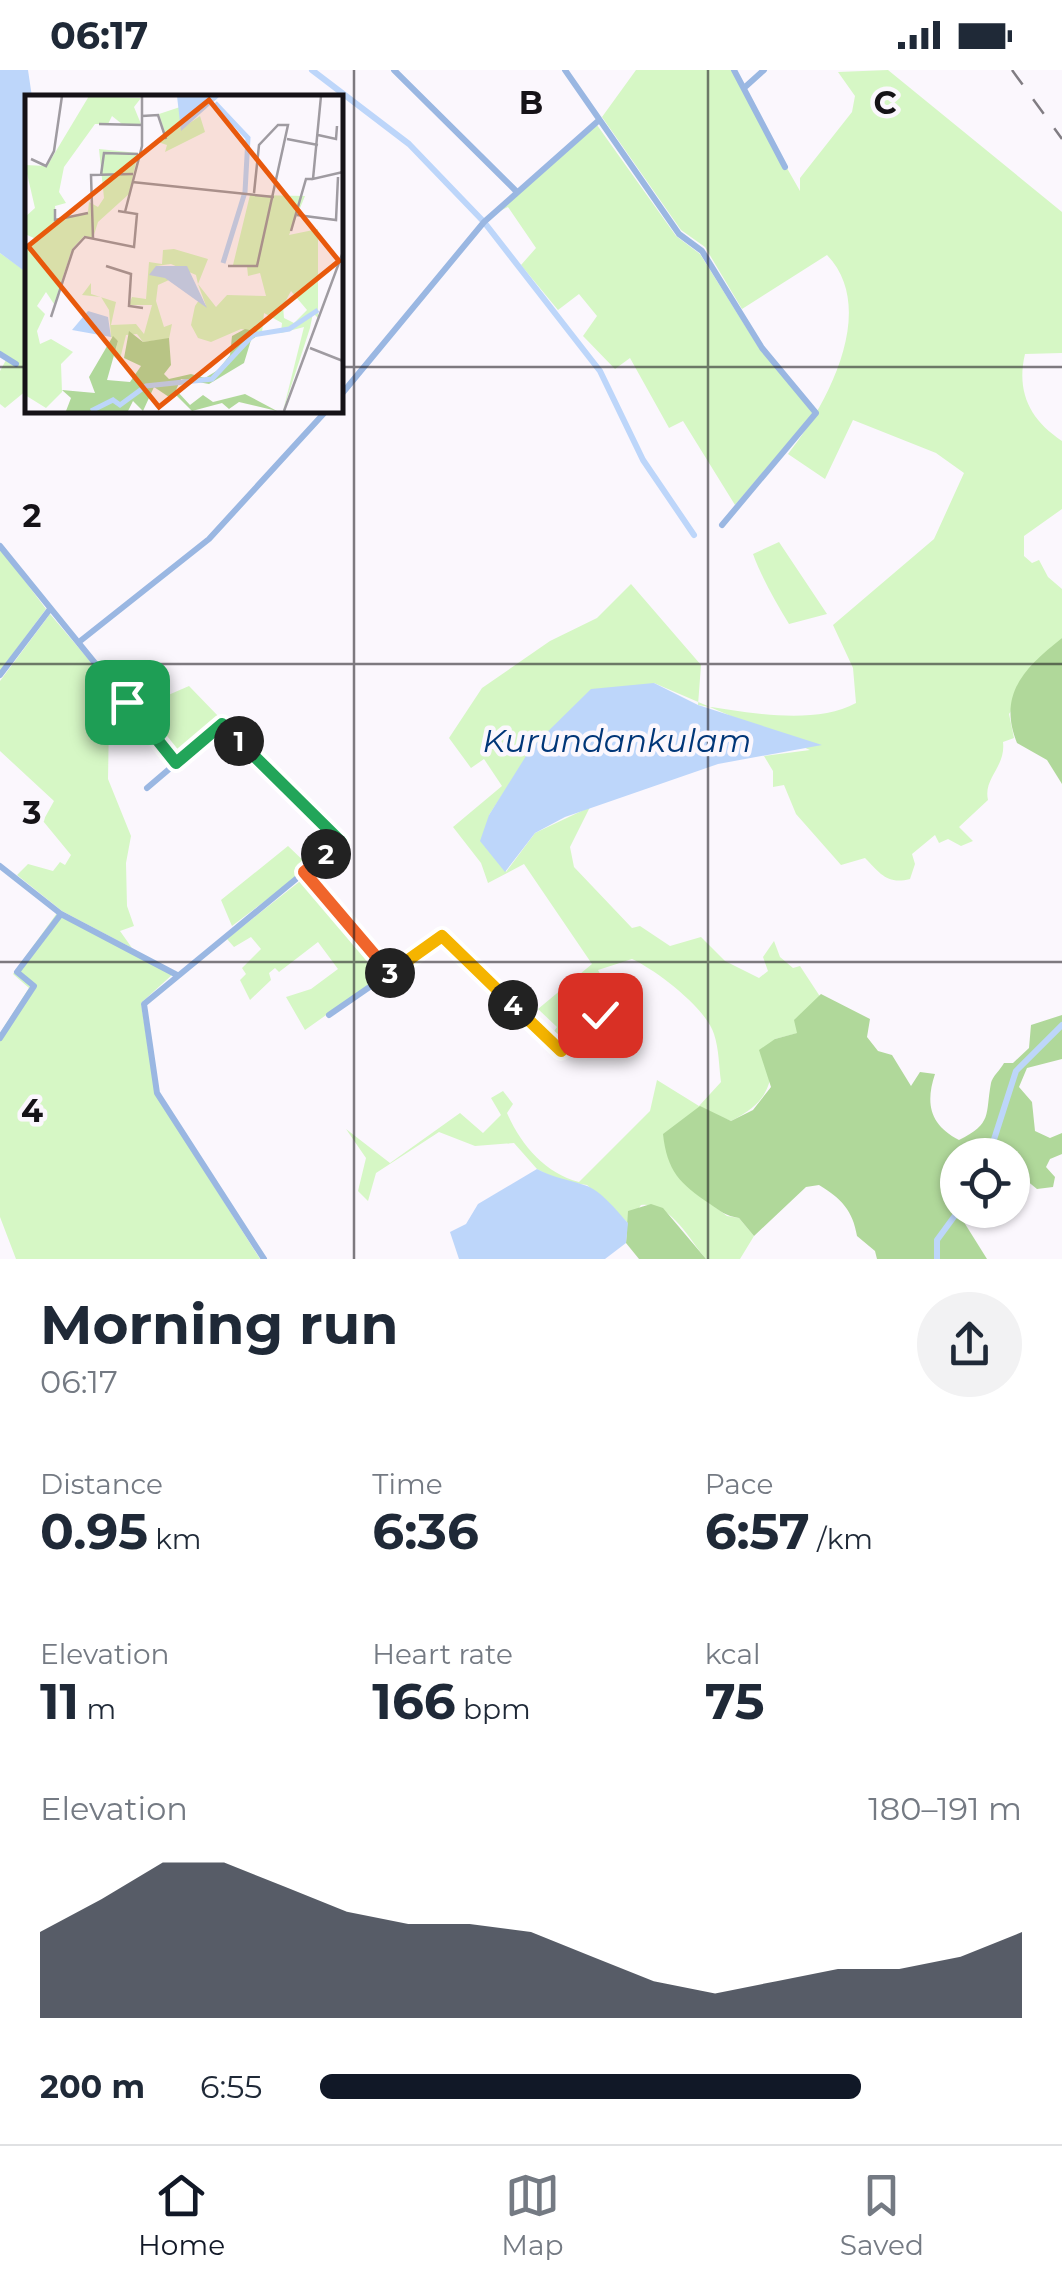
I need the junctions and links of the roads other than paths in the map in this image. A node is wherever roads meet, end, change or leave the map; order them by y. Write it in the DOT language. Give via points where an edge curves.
graph roads {
  1 [pos="394,70"];
  2 [pos="565,70"];
  3 [pos="734,70"];
  4 [pos="764,70"];
  5 [pos="744,88"];
  6 [pos="598,121"];
  7 [pos="786,167"];
  8 [pos="516,191"];
  9 [pos="0,354"];
  10 [pos="16,364"];
  11 [pos="342,394"];
  12 [pos="325,412"];
  13 [pos="722,525"];
  14 [pos="0,546"];
  15 [pos="50,609"];
  16 [pos="78,642"];
  17 [pos="0,674"];
  18 [pos="176,763"];
  19 [pos="147,788"];
  20 [pos="0,866"];
  21 [pos="304,872"];
  22 [pos="61,914"];
  23 [pos="388,974"];
  24 [pos="178,975"];
  25 [pos="616,1002"];
  26 [pos="329,1015"];
  27 [pos="0,1038"];
  28 [pos="264,1259"];
  1 -- 8 [label="street"];
  2 -- 6 [label="street"];
  3 -- 5 [label="street"];
  4 -- 5 [label="street"];
  5 -- 7 [label="street"];
  6 -- 8 [label="street"];
  6 -- 13 [label="street" via="816,413"];
  8 -- 11 [label="street"];
  9 -- 10 [label="street"];
  12 -- 16 [label="street" via="208,540"];
  14 -- 15 [label="street"];
  15 -- 16 [label="street"];
  15 -- 17 [label="street"];
  16 -- 18 [label="street"];
  18 -- 19 [label="street"];
  18 -- 21 [label="street" via="222,724 341,842"];
  20 -- 22 [label="street"];
  21 -- 23 [label="street"];
  21 -- 24 [label="street"];
  22 -- 24 [label="street"];
  22 -- 27 [label="street" via="18,972 34,986"];
  23 -- 25 [label="street" via="442,936 561,1051"];
  23 -- 26 [label="street"];
  24 -- 28 [label="street" via="144,1004 157,1093"];
}
